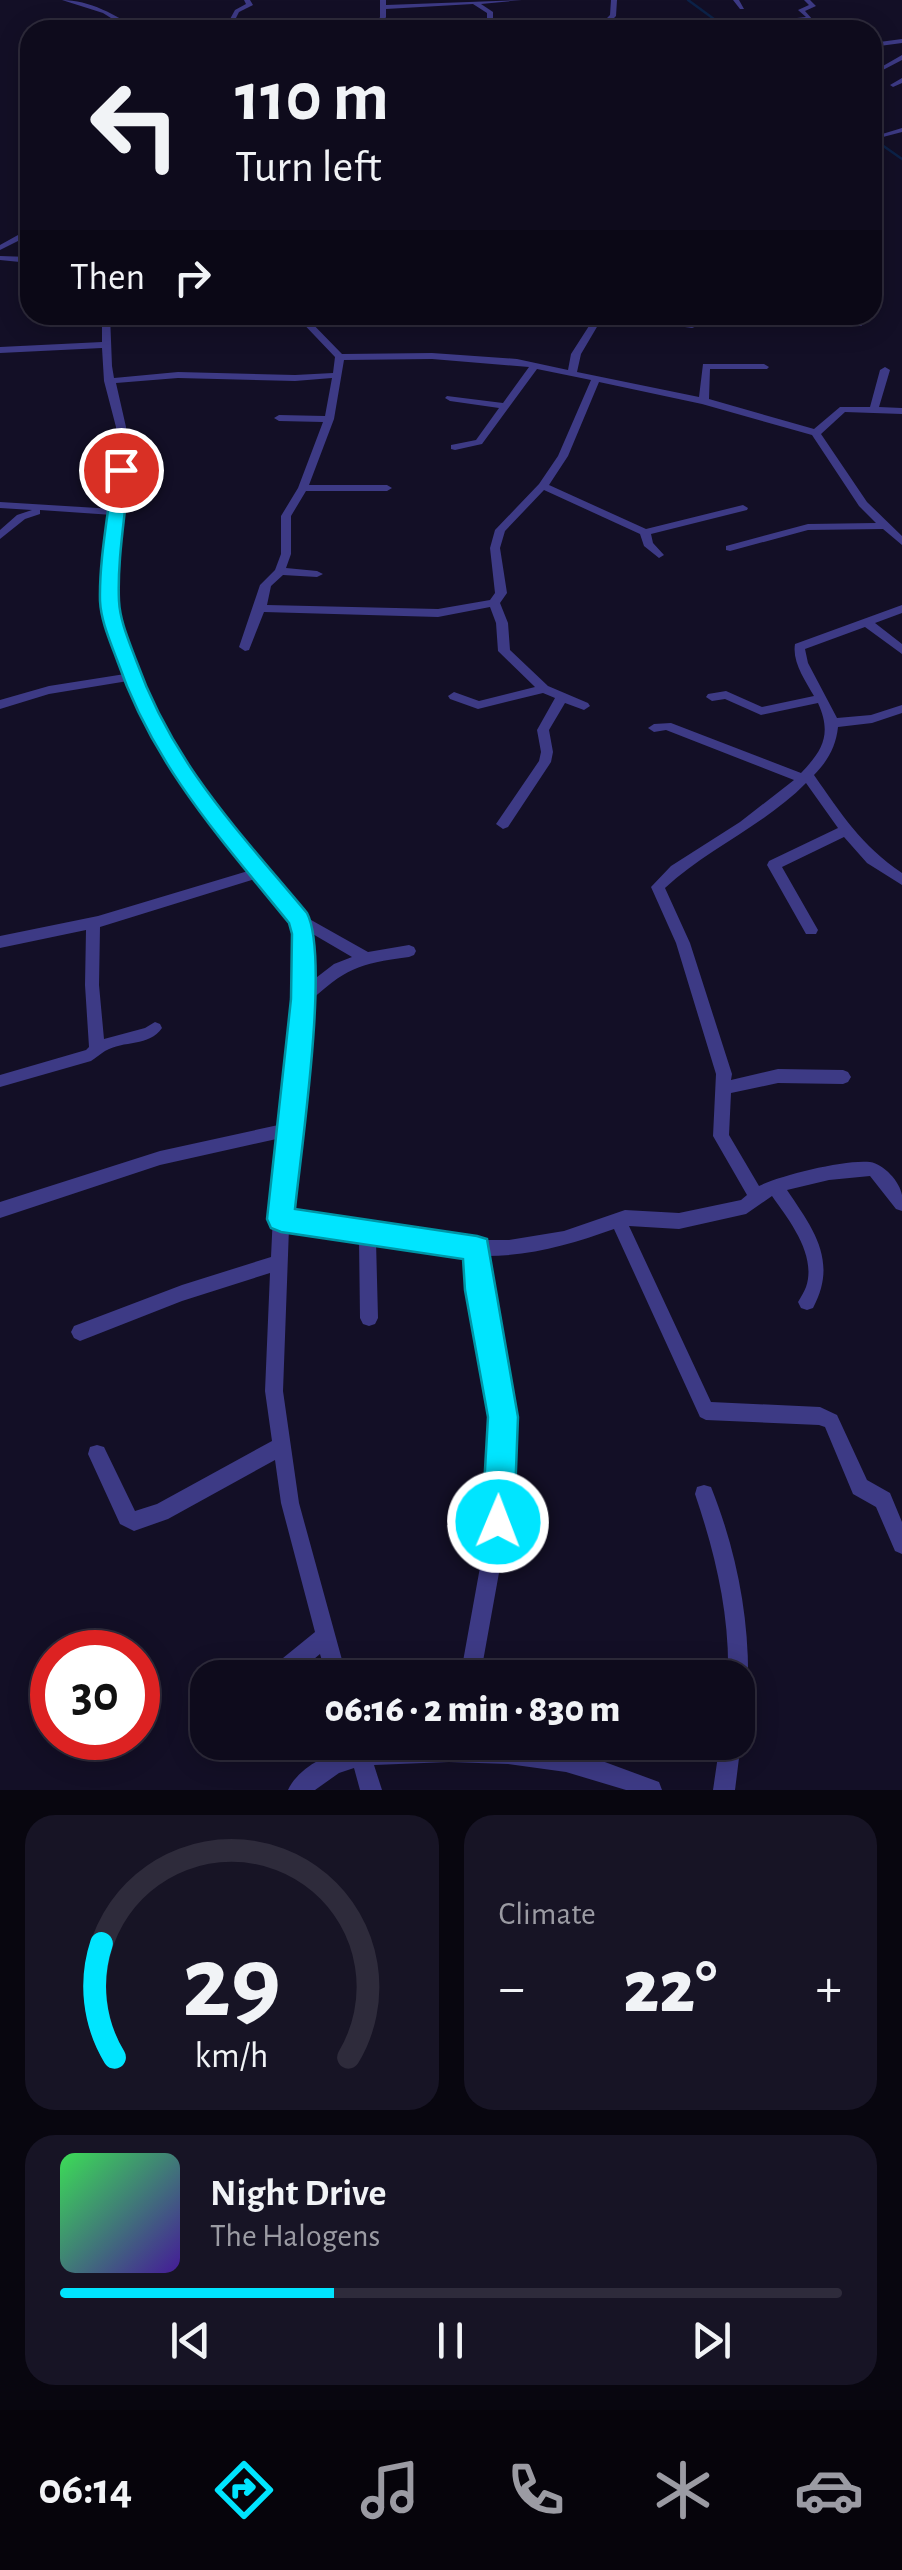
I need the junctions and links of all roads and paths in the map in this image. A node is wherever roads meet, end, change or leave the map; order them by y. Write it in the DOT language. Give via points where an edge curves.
graph roads {
  1 [pos="65,0"];
  2 [pos="247,0"];
  3 [pos="520,0"];
  4 [pos="531,0"];
  5 [pos="736,0"];
  6 [pos="807,0"];
  7 [pos="383,3"];
  8 [pos="474,3"];
  9 [pos="742,8"];
  10 [pos="118,20"];
  11 [pos="233,20"];
  12 [pos="490,20"];
  13 [pos="811,20"];
  14 [pos="902,80"];
  15 [pos="893,85"];
  16 [pos="902,130"];
  17 [pos="883,135"];
  18 [pos="106,325"];
  19 [pos="309,325"];
  20 [pos="594,325"];
  21 [pos="105,345"];
  22 [pos="0,350"];
  23 [pos="340,357"];
  24 [pos="535,365"];
  25 [pos="764,368"];
  26 [pos="885,370"];
  27 [pos="572,372"];
  28 [pos="338,375"];
  29 [pos="596,380"];
  30 [pos="109,381"];
  31 [pos="450,398"];
  32 [pos="704,400"];
  33 [pos="504,406"];
  34 [pos="874,409"];
  35 [pos="902,412"];
  36 [pos="279,418"];
  37 [pos="329,419"];
  38 [pos="816,433"];
  39 [pos="455,447"];
  40 [pos="543,486"];
  41 [pos="303,488"];
  42 [pos="387,488"];
  43 [pos="0,505"];
  44 [pos="743,508"];
  45 [pos="42,510"];
  46 [pos="119,512"];
  47 [pos="883,526"];
  48 [pos="645,532"];
  49 [pos="0,536"];
  50 [pos="902,542"];
  51 [pos="730,548"];
  52 [pos="658,555"];
  53 [pos="280,571"];
  54 [pos="317,574"];
  55 [pos="494,603"];
  56 [pos="260,608"];
  57 [pos="902,609"];
  58 [pos="869,624"];
  59 [pos="245,648"];
  60 [pos="902,650"];
  61 [pos="132,676"];
  62 [pos="544,689"];
  63 [pos="454,696"];
  64 [pos="712,697"];
  65 [pos="822,698"];
  66 [pos="561,699"];
  67 [pos="0,705"];
  68 [pos="584,706"];
  69 [pos="902,709"];
  70 [pos="832,723"];
  71 [pos="654,728"];
  72 [pos="806,777"];
  73 [pos="503,824"];
  74 [pos="846,830"];
  75 [pos="257,873"];
  76 [pos="902,880"];
  77 [pos="299,919"];
  78 [pos="94,925"];
  79 [pos="811,930"];
  80 [pos="0,942"];
  81 [pos="409,951"];
  82 [pos="364,958"];
  83 [pos="303,999"];
  84 [pos="155,1028"];
  85 [pos="98,1046"];
  86 [pos="844,1077"];
  87 [pos="1,1080"];
  88 [pos="724,1088"];
  89 [pos="291,1128"];
  90 [pos="774,1186"];
  91 [pos="756,1196"];
  92 [pos="902,1204"];
  93 [pos="0,1210"];
  94 [pos="281,1219"];
  95 [pos="618,1220"];
  96 [pos="367,1235"];
  97 [pos="477,1248"];
  98 [pos="278,1263"];
  99 [pos="807,1302"];
  100 [pos="370,1318"];
  101 [pos="80,1332"];
  102 [pos="280,1448"];
  103 [pos="97,1454"];
  104 [pos="704,1494"];
  105 [pos="902,1544"];
  106 [pos="325,1636"];
  107 [pos="296,1660"];
  108 [pos="332,1660"];
  109 [pos="473,1660"];
  110 [pos="739,1660"];
  111 [pos="338,1760"];
  112 [pos="362,1760"];
  113 [pos="564,1760"];
  114 [pos="728,1760"];
  115 [pos="299,1790"];
  116 [pos="371,1790"];
  117 [pos="651,1790"];
  118 [pos="724,1790"];
  1 -- 10 [label="street"];
  2 -- 11 [label="street" via="250,5"];
  3 -- 4 [label="street"];
  3 -- 8 [label="street"];
  5 -- 9 [label="street"];
  6 -- 13 [label="street" via="812,6 801,10"];
  7 -- 8 [label="street"];
  8 -- 12 [label="street" via="490,12"];
  14 -- 15 [label="street"];
  16 -- 17 [label="street"];
  18 -- 21 [label="street"];
  19 -- 23 [label="street"];
  20 -- 27 [label="street"];
  21 -- 22 [label="street"];
  21 -- 30 [label="street"];
  23 -- 24 [label="street"];
  23 -- 28 [label="street"];
  24 -- 27 [label="street"];
  24 -- 33 [label="street"];
  25 -- 32 [label="street" via="706,366"];
  26 -- 34 [label="street"];
  27 -- 29 [label="street"];
  28 -- 30 [label="street"];
  28 -- 37 [label="street"];
  29 -- 32 [label="street"];
  29 -- 40 [label="street" via="564,456"];
  30 -- 46 [label="street" via="121,427"];
  31 -- 33 [label="street"];
  32 -- 38 [label="street"];
  33 -- 39 [label="street" via="479,442"];
  34 -- 35 [label="street"];
  34 -- 38 [label="street" via="838,410"];
  36 -- 37 [label="street"];
  37 -- 41 [label="street"];
  38 -- 47 [label="street"];
  40 -- 48 [label="street"];
  40 -- 55 [label="street" via="496,539 501,593"];
  41 -- 42 [label="street"];
  41 -- 53 [label="street" via="286,516"];
  43 -- 45 [label="street"];
  44 -- 48 [label="street"];
  45 -- 46 [label="street"];
  45 -- 49 [label="street"];
  46 -- 61 [label="street" via="110,601"];
  47 -- 50 [label="street"];
  47 -- 51 [label="street" via="808,528"];
  48 -- 52 [label="street"];
  53 -- 54 [label="street"];
  53 -- 56 [label="street" via="266,585"];
  55 -- 56 [label="street" via="438,613"];
  55 -- 62 [label="street" via="504,651"];
  56 -- 59 [label="street"];
  57 -- 58 [label="street"];
  58 -- 60 [label="street"];
  58 -- 65 [label="street" via="797,649"];
  61 -- 67 [label="street" via="40,690"];
  61 -- 75 [label="street" via="165,749"];
  62 -- 63 [label="street" via="478,705"];
  62 -- 66 [label="street"];
  64 -- 65 [label="street" via="726,694 762,712"];
  65 -- 70 [label="street"];
  66 -- 68 [label="street"];
  66 -- 73 [label="street" via="543,730 542,767"];
  69 -- 70 [label="street"];
  70 -- 72 [label="street" via="828,751"];
  71 -- 72 [label="street" via="667,726"];
  72 -- 74 [label="street"];
  72 -- 88 [label="street" via="658,888 683,943"];
  74 -- 76 [label="street"];
  74 -- 79 [label="street" via="774,865"];
  75 -- 77 [label="street"];
  75 -- 78 [label="street"];
  77 -- 82 [label="street"];
  77 -- 83 [label="street"];
  78 -- 80 [label="street"];
  78 -- 85 [label="street"];
  81 -- 82 [label="street"];
  82 -- 83 [label="street" via="326,974"];
  83 -- 89 [label="street"];
  84 -- 85 [label="street"];
  85 -- 87 [label="street" via="92,1054"];
  86 -- 88 [label="street" via="778,1076"];
  88 -- 91 [label="street" via="722,1136"];
  89 -- 93 [label="street" via="143,1162"];
  89 -- 94 [label="street"];
  90 -- 91 [label="street"];
  90 -- 92 [label="street" via="870,1169"];
  90 -- 99 [label="street" via="812,1254 816,1288"];
  91 -- 95 [label="street" via="746,1207 679,1220"];
  94 -- 96 [label="street"];
  94 -- 98 [label="street"];
  95 -- 97 [label="street" via="564,1239"];
  95 -- 105 [label="street" via="706,1411 826,1418 860,1487 884,1500"];
  96 -- 97 [label="street"];
  96 -- 100 [label="street"];
  97 -- 109 [label="street" via="503,1429 498,1522"];
  98 -- 101 [label="street"];
  98 -- 102 [label="street" via="274,1392"];
  102 -- 103 [label="street" via="134,1521"];
  102 -- 106 [label="street"];
  104 -- 110 [label="street" via="727,1561"];
  106 -- 107 [label="street"];
  106 -- 108 [label="street"];
  111 -- 115 [label="street"];
  112 -- 116 [label="street"];
  113 -- 117 [label="street"];
  114 -- 118 [label="street"];
}
